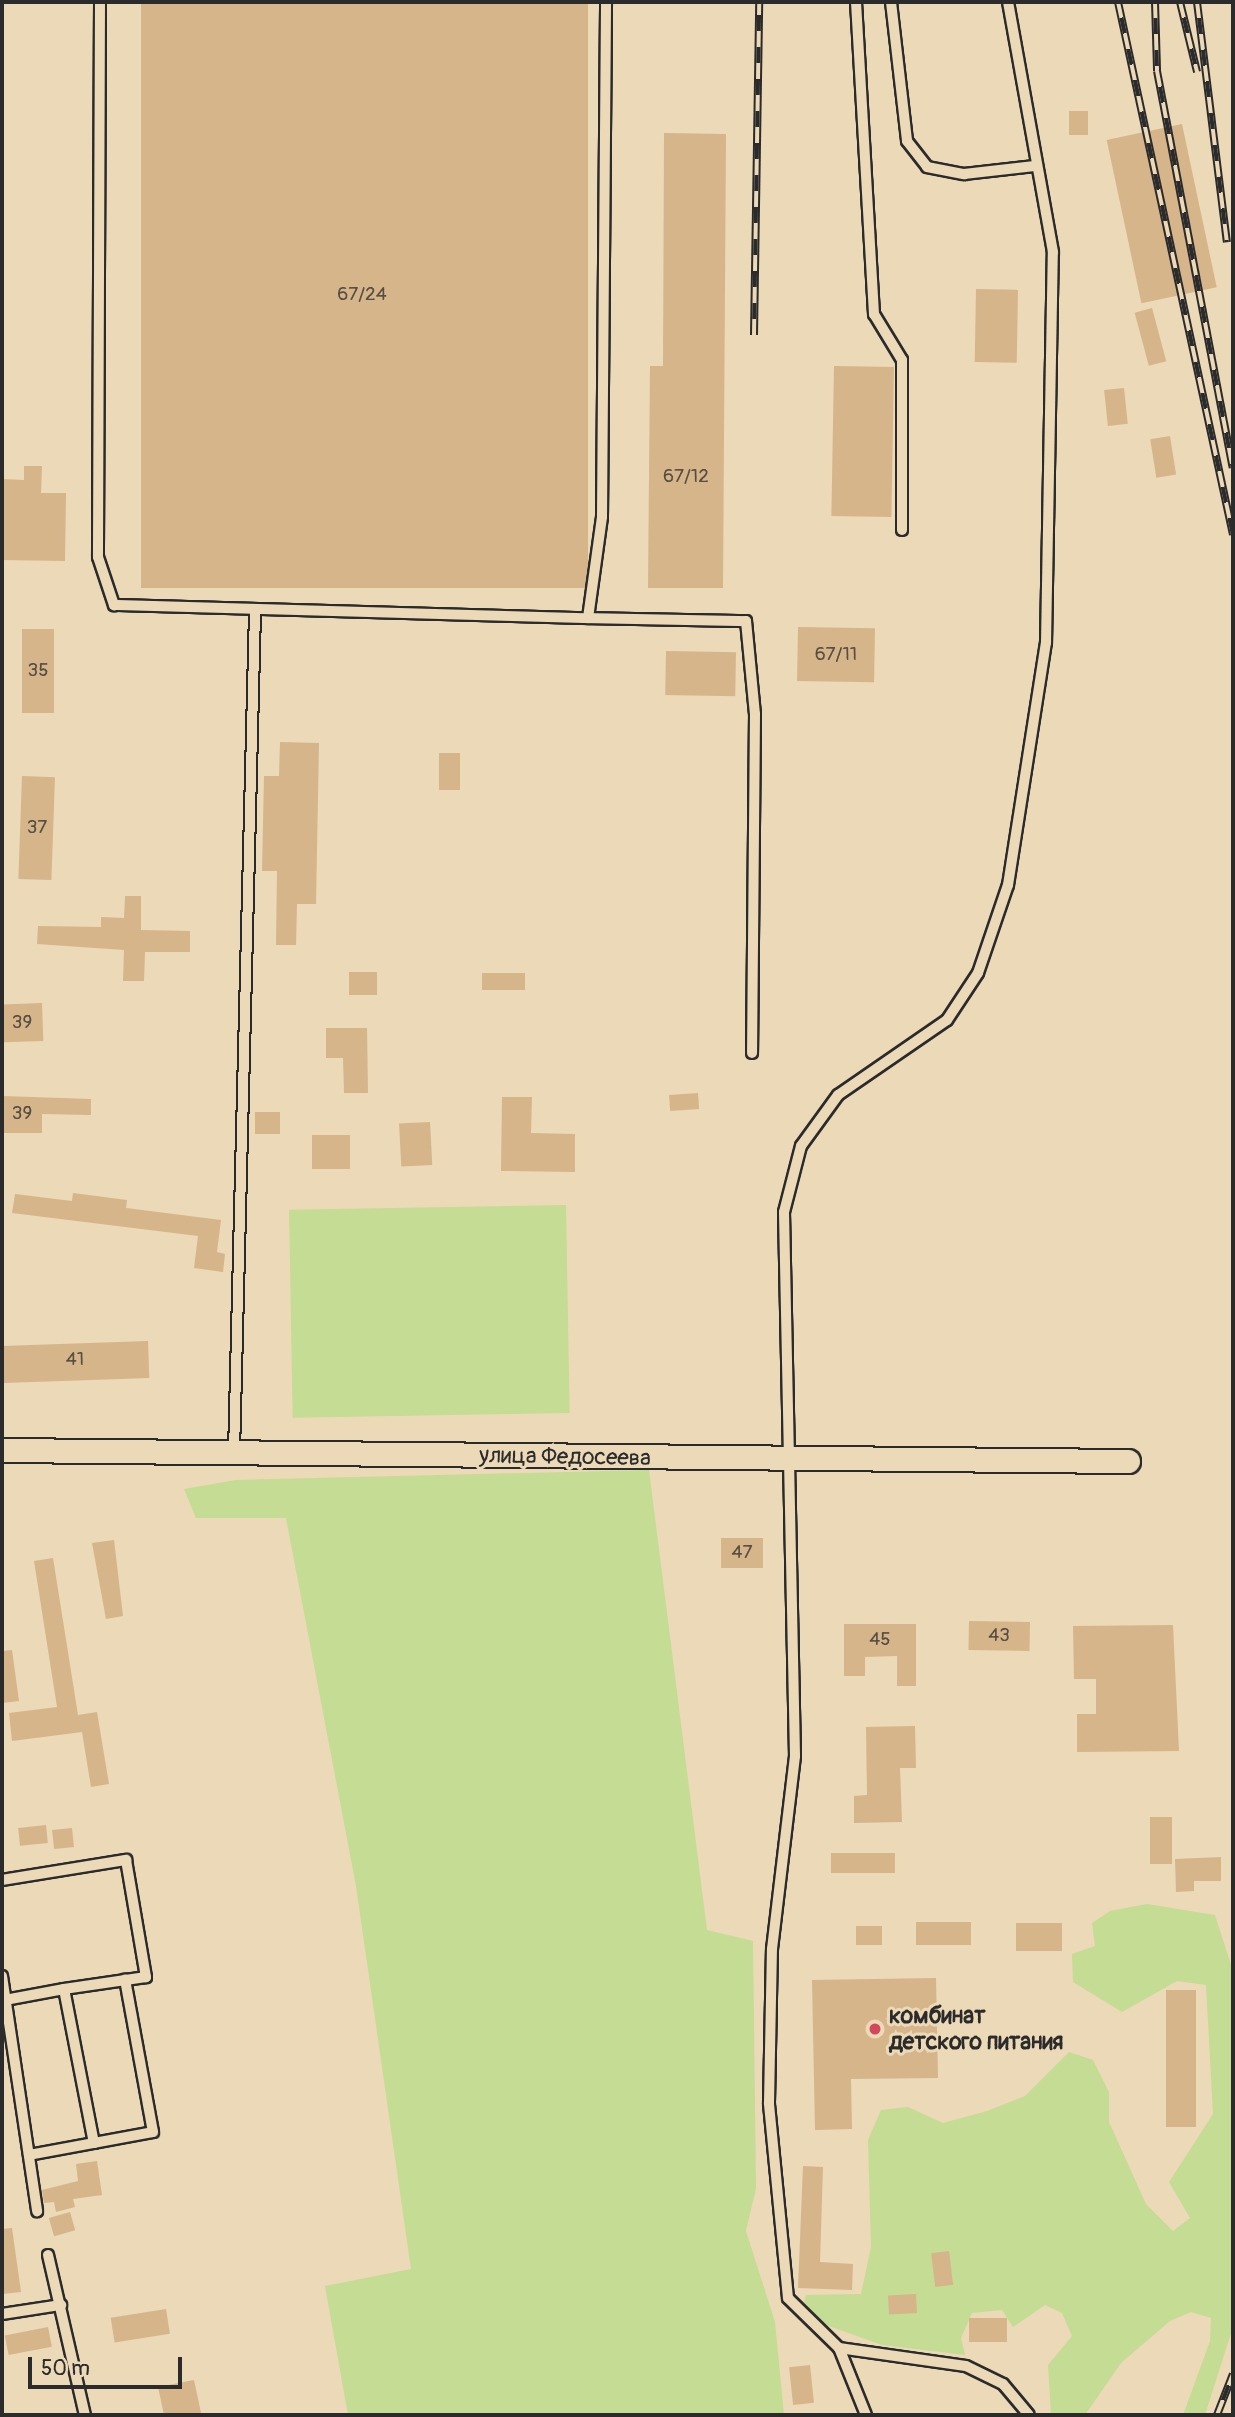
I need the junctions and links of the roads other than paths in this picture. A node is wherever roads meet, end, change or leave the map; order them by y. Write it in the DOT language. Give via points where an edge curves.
graph roads {
  1 [pos="100,2"];
  2 [pos="606,2"];
  3 [pos="856,2"];
  4 [pos="891,2"];
  5 [pos="1008,2"];
  6 [pos="1035,166"];
  7 [pos="902,530"];
  8 [pos="255,612"];
  9 [pos="588,618"];
  10 [pos="752,1053"];
  11 [pos="2,1450"];
  12 [pos="234,1453"];
  13 [pos="789,1459"];
  14 [pos="1128,1461"];
  15 [pos="2,1880"];
  16 [pos="2,1976"];
  17 [pos="125,1980"];
  18 [pos="2,1982"];
  19 [pos="64,1989"];
  20 [pos="5,2000"];
  21 [pos="94,2143"];
  22 [pos="29,2155"];
  23 [pos="37,2211"];
  24 [pos="48,2255"];
  25 [pos="61,2305"];
  26 [pos="2,2314"];
  27 [pos="839,2348"];
  28 [pos="85,2415"];
  29 [pos="866,2415"];
  30 [pos="1029,2415"];
  1 -- 8 [label="lane" via="98,557 114,605"];
  2 -- 9 [label="lane" via="602,517"];
  3 -- 7 [label="lane" via="874,314 902,360"];
  4 -- 6 [label="lane" via="907,141 927,167 964,174"];
  5 -- 6 [label="lane"];
  6 -- 13 [label="lane" via="1053,252 1046,643 1008,885 978,974 947,1020 838,1095 801,1146 784,1212"];
  8 -- 9 [label="lane"];
  8 -- 12 [label="lane"];
  9 -- 10 [label="lane" via="746,621 755,714"];
  11 -- 12 [label="street, улица Федосеева"];
  12 -- 13 [label="street, улица Федосеева"];
  13 -- 14 [label="street, улица Федосеева"];
  13 -- 27 [label="lane" via="795,1756 772,1949 769,2103 788,2298"];
  15 -- 17 [label="lane" via="126,1860 146,1977"];
  16 -- 18 [label="lane"];
  17 -- 19 [label="lane"];
  17 -- 21 [label="lane" via="153,2132"];
  18 -- 20 [label="lane"];
  19 -- 20 [label="lane"];
  19 -- 21 [label="lane"];
  20 -- 22 [label="lane"];
  21 -- 22 [label="lane"];
  22 -- 23 [label="lane"];
  24 -- 25 [label="lane"];
  25 -- 26 [label="lane"];
  25 -- 28 [label="lane"];
  27 -- 29 [label="lane"];
  27 -- 30 [label="lane" via="966,2366 1003,2384"];
}
